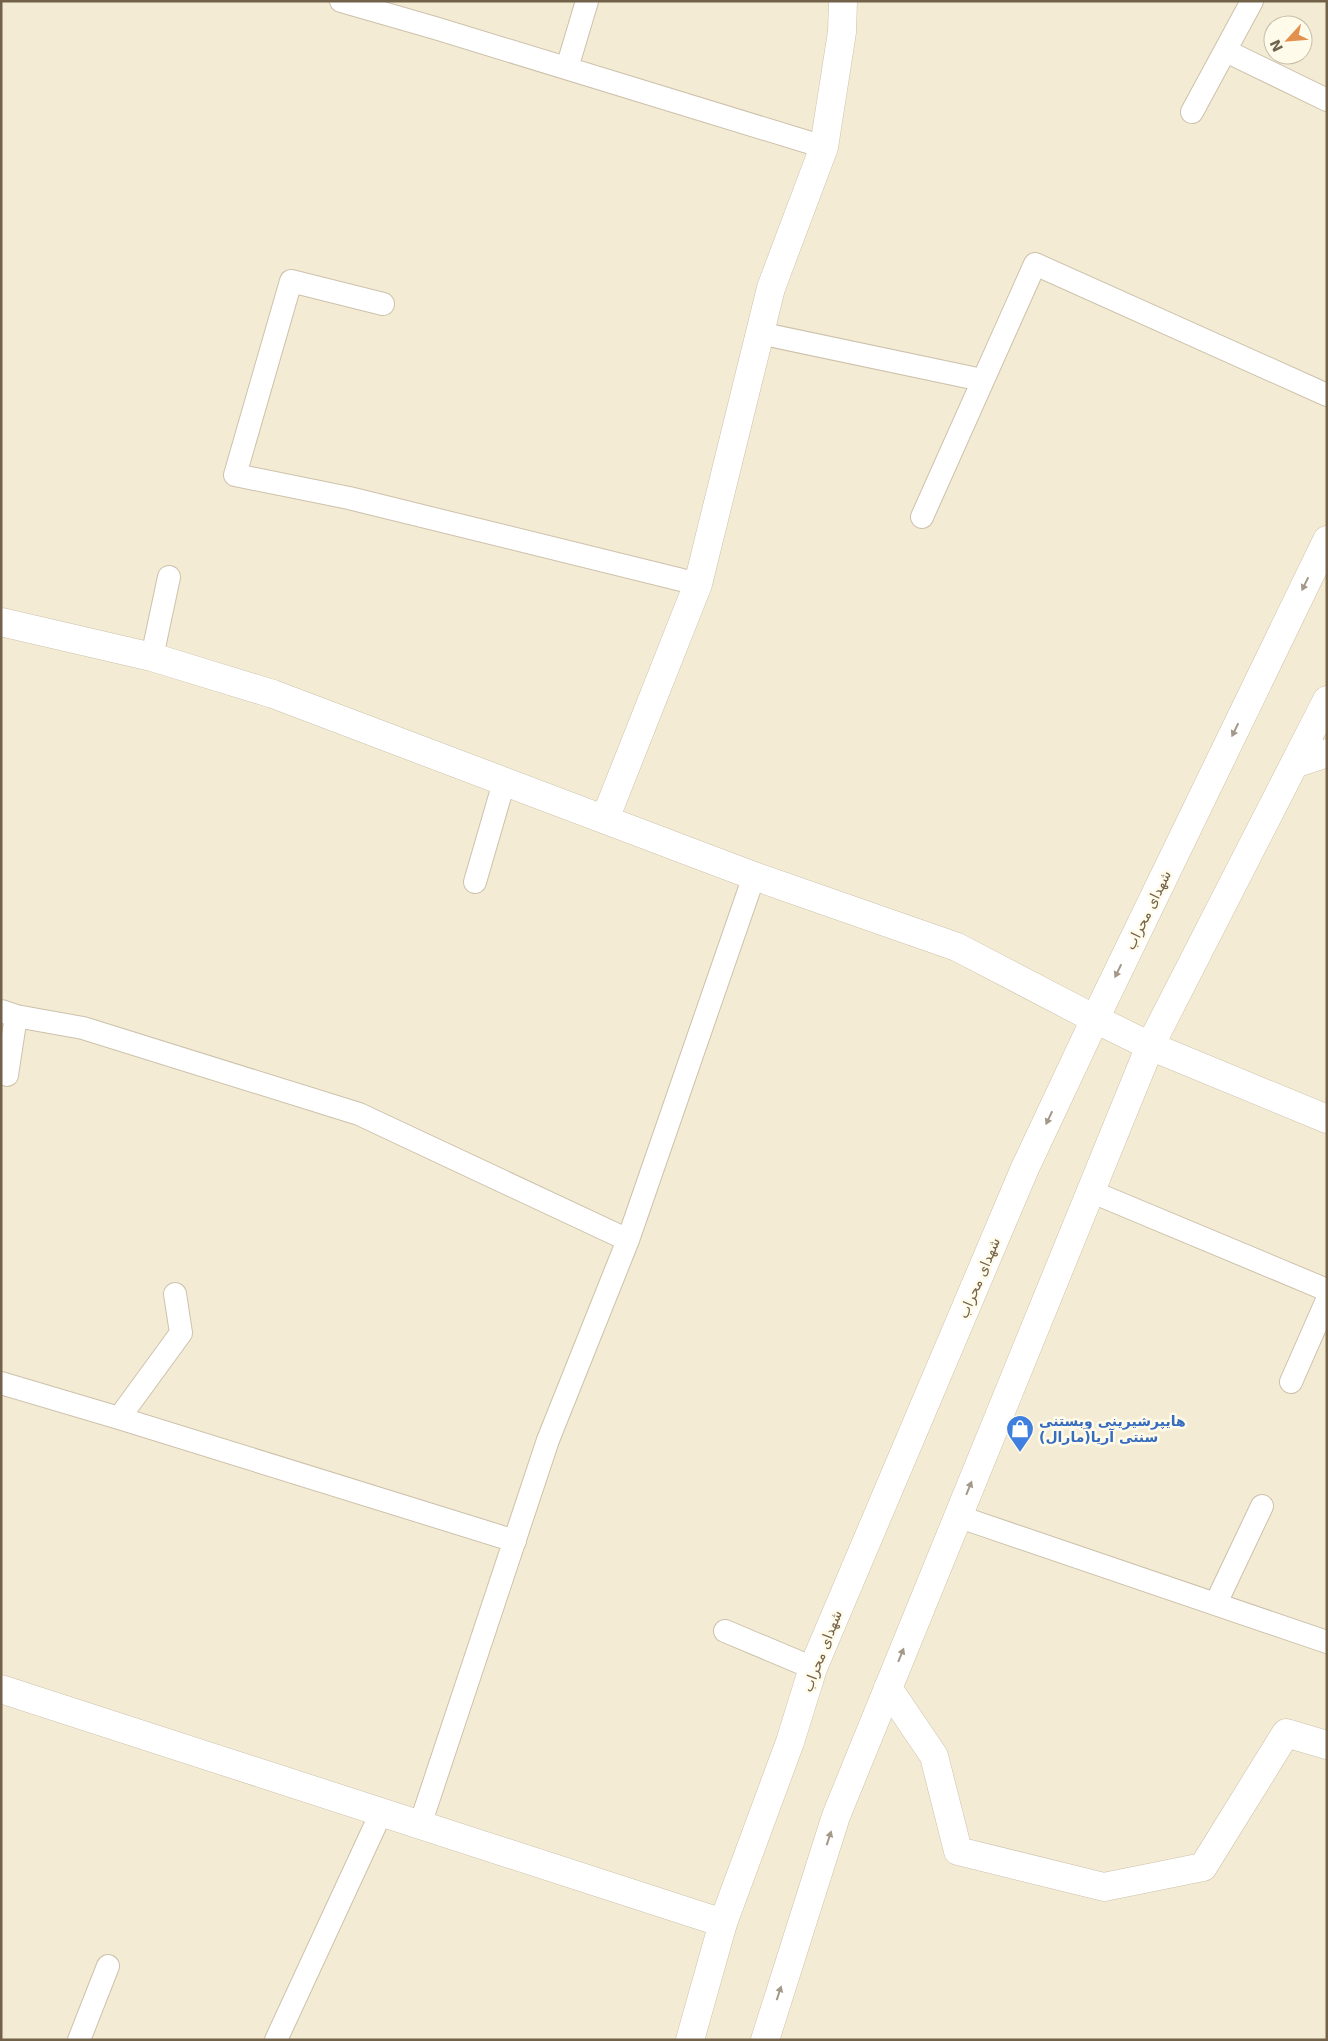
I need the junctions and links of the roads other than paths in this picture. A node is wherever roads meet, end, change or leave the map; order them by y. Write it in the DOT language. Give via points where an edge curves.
graph roads {
  1 [pos="341,1"];
  2 [pos="587,1"];
  3 [pos="843,1"];
  4 [pos="1252,1"];
  5 [pos="1226,51"];
  6 [pos="567,68"];
  7 [pos="1327,100"];
  8 [pos="1192,112"];
  9 [pos="824,147"];
  10 [pos="383,304"];
  11 [pos="759,333"];
  12 [pos="982,380"];
  13 [pos="1327,395"];
  14 [pos="922,517"];
  15 [pos="1327,540"];
  16 [pos="169,577"];
  17 [pos="698,584"];
  18 [pos="1,622"];
  19 [pos="152,657"];
  20 [pos="1327,700"];
  21 [pos="1327,754"];
  22 [pos="1294,764"];
  23 [pos="504,782"];
  24 [pos="606,819"];
  25 [pos="754,876"];
  26 [pos="475,882"];
  27 [pos="9,1013"];
  28 [pos="1094,1019"];
  29 [pos="1150,1046"];
  30 [pos="7,1075"];
  31 [pos="1327,1119"];
  32 [pos="1090,1191"];
  33 [pos="628,1240"];
  34 [pos="1327,1290"];
  35 [pos="175,1294"];
  36 [pos="1327,1300"];
  37 [pos="1291,1382"];
  38 [pos="1,1383"];
  39 [pos="119,1418"];
  40 [pos="1262,1506"];
  41 [pos="958,1516"];
  42 [pos="515,1541"];
  43 [pos="1216,1603"];
  44 [pos="725,1631"];
  45 [pos="1327,1642"];
  46 [pos="813,1668"];
  47 [pos="888,1688"];
  48 [pos="1,1689"];
  49 [pos="1327,1745"];
  50 [pos="381,1812"];
  51 [pos="420,1825"];
  52 [pos="723,1923"];
  53 [pos="108,1966"];
  54 [pos="79,2040"];
  55 [pos="276,2040"];
  56 [pos="690,2040"];
  57 [pos="765,2040"];
  1 -- 6 [label="lane"];
  2 -- 6 [label="lane"];
  3 -- 9 [label="street" via="842,32"];
  4 -- 5 [label="lane"];
  5 -- 7 [label="lane"];
  5 -- 8 [label="lane"];
  6 -- 9 [label="lane"];
  9 -- 11 [label="street" via="770,288"];
  10 -- 17 [label="lane" via="291,281 235,475 348,498"];
  11 -- 12 [label="lane"];
  11 -- 17 [label="street"];
  12 -- 13 [label="lane" via="1035,264"];
  12 -- 14 [label="lane"];
  15 -- 28 [label="street, شهدای محراب, one-way"];
  16 -- 19 [label="lane"];
  17 -- 24 [label="street"];
  18 -- 19 [label="street"];
  19 -- 23 [label="street" via="273,694"];
  20 -- 22 [label="street"];
  21 -- 22 [label="street"];
  22 -- 29 [label="street"];
  23 -- 24 [label="street"];
  23 -- 26 [label="lane"];
  24 -- 25 [label="street"];
  25 -- 28 [label="street" via="957,947"];
  25 -- 33 [label="lane"];
  27 -- 30 [label="lane"];
  27 -- 33 [label="lane" via="83,1028 360,1114"];
  28 -- 29 [label="street"];
  28 -- 46 [label="street, شهدای محراب, one-way" via="1026,1168"];
  29 -- 31 [label="street"];
  29 -- 32 [label="street"];
  32 -- 34 [label="lane"];
  41 -- 32 [label="street, one-way"];
  33 -- 42 [label="lane" via="548,1440"];
  35 -- 39 [label="lane" via="181,1333"];
  36 -- 37 [label="lane"];
  38 -- 39 [label="lane"];
  39 -- 42 [label="lane"];
  40 -- 43 [label="lane"];
  41 -- 43 [label="lane"];
  47 -- 41 [label="street, one-way"];
  42 -- 51 [label="lane"];
  43 -- 45 [label="lane"];
  44 -- 46 [label="lane"];
  46 -- 52 [label="street, شهدای محراب" via="790,1742"];
  47 -- 49 [label="street" via="934,1756 958,1851 1104,1887 1203,1867 1286,1733"];
  57 -- 47 [label="street, one-way" via="836,1816"];
  48 -- 50 [label="street"];
  50 -- 51 [label="street"];
  50 -- 55 [label="lane"];
  51 -- 52 [label="street"];
  52 -- 56 [label="street, شهدای محراب"];
  53 -- 54 [label="lane"];
}
